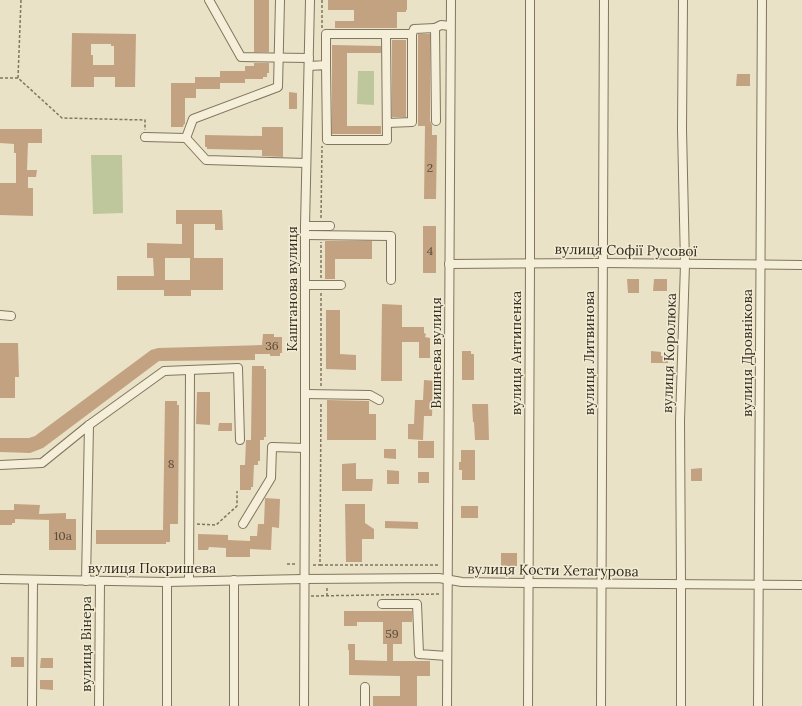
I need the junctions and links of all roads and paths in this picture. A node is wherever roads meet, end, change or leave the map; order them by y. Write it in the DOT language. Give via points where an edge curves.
graph roads {
  1 [pos="21,0"];
  2 [pos="209,0"];
  3 [pos="280,0"];
  4 [pos="310,0"];
  5 [pos="322,0"];
  6 [pos="451,0"];
  7 [pos="530,0"];
  8 [pos="604,0"];
  9 [pos="683,0"];
  10 [pos="762,0"];
  11 [pos="450,26"];
  12 [pos="435,28"];
  13 [pos="322,29"];
  14 [pos="386,34"];
  15 [pos="412,34"];
  16 [pos="279,58"];
  17 [pos="309,62"];
  18 [pos="326,65"];
  19 [pos="0,78"];
  20 [pos="18,78"];
  21 [pos="436,121"];
  22 [pos="387,123"];
  23 [pos="145,137"];
  24 [pos="186,138"];
  25 [pos="322,142"];
  26 [pos="306,163"];
  27 [pos="305,226"];
  28 [pos="325,226"];
  29 [pos="305,235"];
  30 [pos="321,235"];
  31 [pos="530,263"];
  32 [pos="602,263"];
  33 [pos="449,264"];
  34 [pos="685,264"];
  35 [pos="760,264"];
  36 [pos="802,265"];
  37 [pos="391,280"];
  38 [pos="305,285"];
  39 [pos="321,285"];
  40 [pos="341,285"];
  41 [pos="0,315"];
  42 [pos="11,316"];
  43 [pos="190,370"];
  44 [pos="305,394"];
  45 [pos="321,394"];
  46 [pos="379,400"];
  47 [pos="89,425"];
  48 [pos="240,440"];
  49 [pos="305,448"];
  50 [pos="0,464"];
  51 [pos="237,491"];
  52 [pos="189,524"];
  53 [pos="243,524"];
  54 [pos="287,564"];
  55 [pos="304,565"];
  56 [pos="320,565"];
  57 [pos="448,568"];
  58 [pos="0,579"];
  59 [pos="304,579"];
  60 [pos="448,579"];
  61 [pos="33,580"];
  62 [pos="234,580"];
  63 [pos="86,581"];
  64 [pos="100,581"];
  65 [pos="189,581"];
  66 [pos="167,582"];
  67 [pos="528,583"];
  68 [pos="602,583"];
  69 [pos="681,584"];
  70 [pos="802,584"];
  71 [pos="758,585"];
  72 [pos="439,594"];
  73 [pos="304,596"];
  74 [pos="382,604"];
  75 [pos="448,656"];
  76 [pos="365,687"];
  77 [pos="32,706"];
  78 [pos="99,706"];
  79 [pos="167,706"];
  80 [pos="234,706"];
  81 [pos="304,706"];
  82 [pos="365,706"];
  83 [pos="447,706"];
  84 [pos="528,706"];
  85 [pos="601,706"];
  86 [pos="681,706"];
  87 [pos="758,706"];
  1 -- 20 [label="path"];
  2 -- 16 [label="street" via="241,58"];
  3 -- 16 [label="street"];
  4 -- 17 [label="street, Каштанова вулиця"];
  5 -- 13 [label="path"];
  6 -- 11 [label="street, Вишнева вулиця"];
  7 -- 31 [label="street, вулиця Антипенка"];
  8 -- 32 [label="street, вулиця Литвинова"];
  9 -- 34 [label="street, вулиця Королюка"];
  10 -- 35 [label="street, вулиця Дровнікова"];
  11 -- 12 [label="street" via="441,25"];
  11 -- 33 [label="street, Вишнева вулиця"];
  12 -- 15 [label="street" via="414,29"];
  12 -- 21 [label="street"];
  14 -- 15 [label="street"];
  14 -- 18 [label="street" via="326,34"];
  14 -- 22 [label="street"];
  15 -- 22 [label="street" via="412,122"];
  16 -- 17 [label="street"];
  16 -- 24 [label="street" via="278,87 193,119"];
  17 -- 18 [label="street"];
  17 -- 26 [label="street, Каштанова вулиця"];
  18 -- 22 [label="street" via="326,140 387,140"];
  19 -- 20 [label="path"];
  20 -- 23 [label="path" via="62,118 145,120"];
  23 -- 24 [label="street"];
  24 -- 26 [label="street" via="206,160"];
  25 -- 28 [label="path"];
  26 -- 27 [label="street, Каштанова вулиця"];
  27 -- 28 [label="street"];
  27 -- 29 [label="street, Каштанова вулиця"];
  29 -- 30 [label="street"];
  29 -- 38 [label="street, Каштанова вулиця"];
  30 -- 37 [label="street" via="391,236"];
  30 -- 39 [label="path"];
  31 -- 32 [label="street, вулиця Софії Русової"];
  31 -- 33 [label="street, вулиця Софії Русової"];
  31 -- 67 [label="street, вулиця Антипенка"];
  32 -- 34 [label="street, вулиця Софії Русової"];
  32 -- 68 [label="street, вулиця Литвинова"];
  33 -- 57 [label="street, Вишнева вулиця"];
  34 -- 35 [label="street, вулиця Софії Русової"];
  34 -- 69 [label="street, вулиця Королюка" via="680,421"];
  35 -- 36 [label="street, вулиця Софії Русової"];
  35 -- 71 [label="street, вулиця Дровнікова"];
  38 -- 39 [label="street"];
  38 -- 44 [label="street, Каштанова вулиця"];
  39 -- 40 [label="street"];
  39 -- 45 [label="path"];
  41 -- 42 [label="street"];
  43 -- 47 [label="street" via="164,371"];
  43 -- 48 [label="street" via="238,368"];
  43 -- 52 [label="street"];
  44 -- 45 [label="street"];
  44 -- 49 [label="street, Каштанова вулиця"];
  45 -- 46 [label="street" via="370,395"];
  45 -- 56 [label="path"];
  47 -- 50 [label="street" via="42,463"];
  47 -- 63 [label="street"];
  49 -- 53 [label="street" via="272,448 271,478"];
  49 -- 55 [label="street, Каштанова вулиця"];
  51 -- 52 [label="path" via="237,506 216,525"];
  52 -- 65 [label="street"];
  54 -- 55 [label="path"];
  55 -- 56 [label="path"];
  55 -- 59 [label="street, Каштанова вулиця"];
  56 -- 57 [label="path" via="440,565"];
  57 -- 60 [label="street, Вишнева вулиця"];
  58 -- 61 [label="street, вулиця Покришева"];
  59 -- 60 [label="street, вулиця Кости Хетагурова"];
  59 -- 62 [label="street, вулиця Покришева"];
  59 -- 73 [label="street, Каштанова вулиця"];
  60 -- 67 [label="street, вулиця Кости Хетагурова" via="462,582"];
  60 -- 75 [label="street, Вишнева вулиця"];
  61 -- 63 [label="street, вулиця Покришева"];
  61 -- 77 [label="street"];
  62 -- 65 [label="street, вулиця Покришева"];
  62 -- 80 [label="street"];
  63 -- 64 [label="street, вулиця Покришева"];
  64 -- 66 [label="street, вулиця Покришева"];
  64 -- 78 [label="street, вулиця Вінера"];
  65 -- 66 [label="street, вулиця Покришева"];
  66 -- 79 [label="street"];
  67 -- 68 [label="street, вулиця Кости Хетагурова"];
  67 -- 84 [label="street, вулиця Антипенка"];
  68 -- 69 [label="street, вулиця Кости Хетагурова"];
  68 -- 85 [label="street, вулиця Литвинова"];
  69 -- 71 [label="street, вулиця Кости Хетагурова"];
  69 -- 86 [label="street, вулиця Королюка"];
  70 -- 71 [label="street, вулиця Кости Хетагурова"];
  71 -- 87 [label="street, вулиця Дровнікова"];
  72 -- 73 [label="path"];
  73 -- 81 [label="street, Каштанова вулиця"];
  74 -- 75 [label="street" via="417,604 419,654"];
  75 -- 83 [label="street, Вишнева вулиця"];
  76 -- 82 [label="street"];
}
